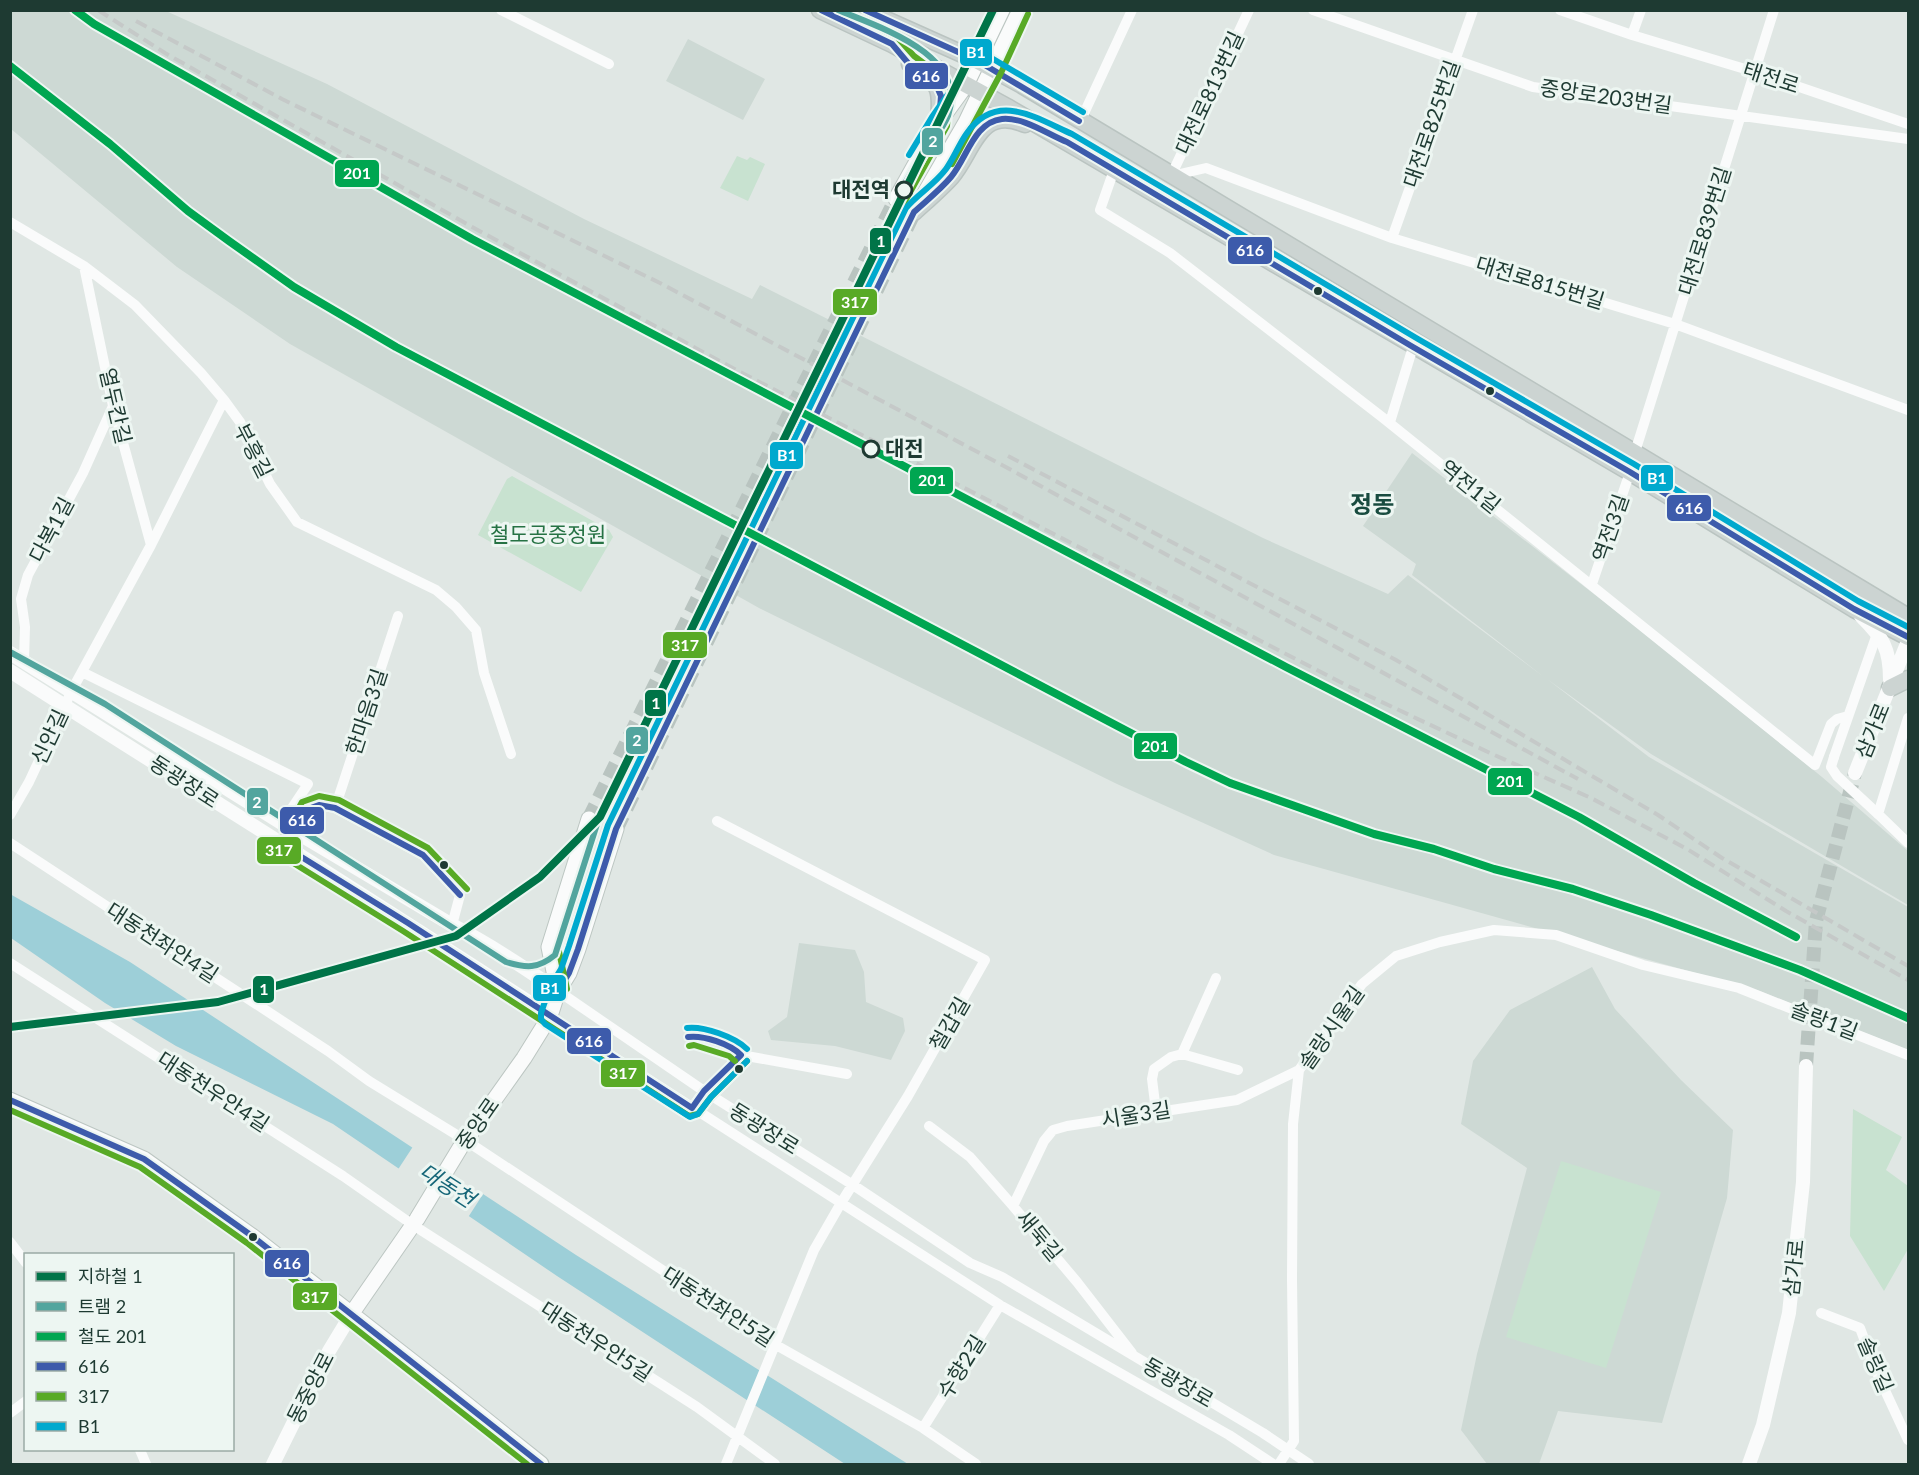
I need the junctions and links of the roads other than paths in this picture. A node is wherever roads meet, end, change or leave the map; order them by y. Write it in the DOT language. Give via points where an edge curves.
graph roads {
  1 [pos="501,10"];
  2 [pos="820,10"];
  3 [pos="864,10"];
  4 [pos="1002,10"];
  5 [pos="1020,10"];
  6 [pos="1132,10"];
  7 [pos="1249,10"];
  8 [pos="1313,10"];
  9 [pos="1473,10"];
  10 [pos="1560,10"];
  11 [pos="1641,10"];
  12 [pos="1774,10"];
  13 [pos="888,16"];
  14 [pos="1632,35"];
  15 [pos="891,44"];
  16 [pos="1455,59"];
  17 [pos="978,61"];
  18 [pos="609,64"];
  19 [pos="993,69"];
  20 [pos="1755,72"];
  21 [pos="973,89"];
  22 [pos="1741,116"];
  23 [pos="939,122"];
  24 [pos="1080,122"];
  25 [pos="1908,124"];
  26 [pos="1908,139"];
  27 [pos="1067,142"];
  28 [pos="1114,170"];
  29 [pos="1172,176"];
  30 [pos="896,199"];
  31 [pos="914,213"];
  32 [pos="10,222"];
  33 [pos="1392,238"];
  34 [pos="84,266"];
  35 [pos="1675,324"];
  36 [pos="1413,347"];
  37 [pos="224,400"];
  38 [pos="113,406"];
  39 [pos="1908,410"];
  40 [pos="1390,422"];
  41 [pos="1635,452"];
  42 [pos="1630,472"];
  43 [pos="151,545"];
  44 [pos="1592,584"];
  45 [pos="1854,609"];
  46 [pos="398,616"];
  47 [pos="1908,617"];
  48 [pos="1877,634"];
  49 [pos="1908,639"];
  50 [pos="10,653"];
  51 [pos="24,660"];
  52 [pos="10,671"];
  53 [pos="82,672"];
  54 [pos="1908,679"];
  55 [pos="1890,688"];
  56 [pos="72,690"];
  57 [pos="65,706"];
  58 [pos="1848,716"];
  59 [pos="1907,726"];
  60 [pos="511,754"];
  61 [pos="1855,773"];
  62 [pos="335,807"];
  63 [pos="1878,814"];
  64 [pos="10,815"];
  65 [pos="589,819"];
  66 [pos="717,821"];
  67 [pos="282,823"];
  68 [pos="616,829"];
  69 [pos="296,832"];
  70 [pos="10,843"];
  71 [pos="1908,843"];
  72 [pos="287,848"];
  73 [pos="452,925"];
  74 [pos="10,963"];
  75 [pos="1216,978"];
  76 [pos="1739,988"];
  77 [pos="558,991"];
  78 [pos="550,1016"];
  79 [pos="1182,1054"];
  80 [pos="1908,1055"];
  81 [pos="1806,1066"];
  82 [pos="1238,1070"];
  83 [pos="1299,1070"];
  84 [pos="847,1074"];
  85 [pos="704,1091"];
  86 [pos="10,1100"];
  87 [pos="692,1108"];
  88 [pos="1156,1111"];
  89 [pos="929,1126"];
  90 [pos="463,1144"];
  91 [pos="853,1185"];
  92 [pos="841,1203"];
  93 [pos="1013,1206"];
  94 [pos="415,1222"];
  95 [pos="10,1242"];
  96 [pos="24,1260"];
  97 [pos="1000,1305"];
  98 [pos="352,1313"];
  99 [pos="1821,1313"];
  100 [pos="774,1348"];
  101 [pos="1136,1358"];
  102 [pos="24,1402"];
  103 [pos="10,1413"];
  104 [pos="923,1428"];
  105 [pos="739,1433"];
  106 [pos="1908,1440"];
  107 [pos="1288,1451"];
  108 [pos="273,1464"];
  109 [pos="541,1464"];
  110 [pos="726,1464"];
  111 [pos="775,1464"];
  112 [pos="976,1464"];
  113 [pos="1273,1464"];
  114 [pos="1279,1464"];
  115 [pos="1309,1464"];
  116 [pos="1749,1464"];
  1 -- 18 [label="street"];
  2 -- 15 [label="main road"];
  3 -- 13 [label="main road"];
  4 -- 17 [label="main road"];
  5 -- 19 [label="main road"];
  6 -- 24 [label="street"];
  7 -- 29 [label="street, 대전로813번길"];
  8 -- 16 [label="street, 중앙로203번길"];
  9 -- 16 [label="street, 대전로825번길"];
  10 -- 14 [label="street, 태전로"];
  11 -- 14 [label="street"];
  12 -- 20 [label="street, 대전로839번길"];
  13 -- 17 [label="main road"];
  14 -- 20 [label="street, 태전로"];
  15 -- 21 [label="main road"];
  15 -- 23 [label="main road" via="908,63 935,82 941,96"];
  16 -- 22 [label="street, 중앙로203번길" via="1533,87"];
  16 -- 33 [label="street, 대전로825번길"];
  17 -- 19 [label="main road"];
  17 -- 21 [label="main road"];
  19 -- 21 [label="main road"];
  19 -- 24 [label="main road"];
  20 -- 22 [label="street, 대전로839번길"];
  20 -- 25 [label="street, 태전로"];
  21 -- 23 [label="main road"];
  21 -- 27 [label="main road"];
  21 -- 31 [label="main road" via="966,122"];
  22 -- 26 [label="street, 중앙로203번길"];
  22 -- 35 [label="street, 대전로839번길"];
  23 -- 30 [label="main road"];
  24 -- 29 [label="main road"];
  27 -- 28 [label="main road"];
  27 -- 31 [label="main road" via="1015,120 999,120 982,127 952,175"];
  28 -- 36 [label="main road"];
  28 -- 40 [label="street, 역전1길" via="1100,210 1170,253"];
  29 -- 33 [label="street, 대전로815번길" via="1206,168"];
  29 -- 41 [label="main road"];
  32 -- 34 [label="street, 부흥길"];
  33 -- 35 [label="street, 대전로815번길"];
  34 -- 37 [label="street, 부흥길" via="135,305"];
  34 -- 38 [label="street, 열두칸길"];
  35 -- 39 [label="street, 대전로815번길"];
  35 -- 41 [label="street, 대전로839번길"];
  36 -- 40 [label="street"];
  36 -- 42 [label="main road"];
  37 -- 43 [label="street, 신안길"];
  37 -- 60 [label="street, 부흥길" via="240,422 270,484 297,522 436,590 476,630 484,673"];
  38 -- 43 [label="street, 열두칸길"];
  38 -- 51 [label="street, 다복1길" via="83,473 28,575 21,599"];
  40 -- 44 [label="street, 역전1길"];
  41 -- 47 [label="main road"];
  42 -- 44 [label="street, 역전3길"];
  42 -- 45 [label="main road"];
  43 -- 53 [label="street, 신안길"];
  44 -- 58 [label="street, 역전1길" via="1815,765 1831,724"];
  45 -- 48 [label="street, 삼가로"];
  45 -- 49 [label="main road"];
  46 -- 62 [label="street, 한마음3길"];
  48 -- 55 [label="street, 삼가로" via="1890,658"];
  48 -- 58 [label="street"];
  49 -- 55 [label="street, 삼가로"];
  50 -- 51 [label="street, 동광장로"];
  51 -- 56 [label="street, 동광장로"];
  52 -- 57 [label="street, 동광장로"];
  53 -- 56 [label="street, 신안길"];
  53 -- 67 [label="street" via="308,784"];
  54 -- 55 [label="main road"];
  55 -- 61 [label="street, 삼가로"];
  56 -- 57 [label="street, 신안길"];
  56 -- 67 [label="street, 동광장로"];
  57 -- 64 [label="street, 신안길"];
  57 -- 72 [label="street, 동광장로"];
  58 -- 63 [label="street, bridge" via="1831,767"];
  59 -- 63 [label="street"];
  62 -- 69 [label="street" via="320,805 308,809"];
  62 -- 73 [label="street" via="423,855 460,895"];
  63 -- 71 [label="street"];
  65 -- 77 [label="main road, 중앙로" via="549,947"];
  66 -- 91 [label="street, 철갑길" via="985,960"];
  67 -- 69 [label="street, 동광장로"];
  68 -- 77 [label="main road, 중앙로" via="578,949"];
  69 -- 72 [label="street"];
  69 -- 73 [label="street, 동광장로"];
  70 -- 90 [label="street, 대동천좌안4길"];
  72 -- 78 [label="street, 동광장로"];
  73 -- 77 [label="street, 동광장로"];
  74 -- 94 [label="street, 대동천우안4길"];
  75 -- 79 [label="street"];
  76 -- 80 [label="street, 솔랑1길"];
  76 -- 83 [label="street, 솔랑시울길" via="1643,965 1556,935 1494,930 1396,956 1362,984"];
  77 -- 78 [label="main road, 중앙로"];
  77 -- 85 [label="street, 동광장로"];
  78 -- 87 [label="street, 동광장로"];
  78 -- 90 [label="main road, 중앙로"];
  79 -- 82 [label="street"];
  79 -- 88 [label="street" via="1154,1069"];
  81 -- 116 [label="street, 삼가로" via="1803,1182 1789,1313 1763,1425"];
  83 -- 88 [label="street, 시울3길" via="1237,1100"];
  83 -- 107 [label="street, 솔랑시울길" via="1293,1124 1294,1441"];
  84 -- 85 [label="street" via="741,1055"];
  85 -- 87 [label="street"];
  85 -- 91 [label="street, 동광장로"];
  86 -- 98 [label="main road" via="144,1160"];
  87 -- 92 [label="street, 동광장로"];
  88 -- 93 [label="street, 시울3길" via="1053,1130"];
  89 -- 93 [label="street, 새둑길" via="970,1157"];
  90 -- 94 [label="main road, 중앙로"];
  90 -- 100 [label="street, 대동천좌안5길"];
  91 -- 92 [label="street, 철갑길"];
  91 -- 101 [label="street, 동광장로" via="970,1263 1002,1277"];
  92 -- 97 [label="street, 동광장로"];
  92 -- 100 [label="street, 철갑길" via="814,1250"];
  93 -- 101 [label="street, 새둑길"];
  94 -- 98 [label="main road, 중앙로"];
  94 -- 105 [label="street, 대동천우안5길"];
  95 -- 96 [label="street"];
  97 -- 104 [label="street, 수향2길"];
  97 -- 113 [label="street, 동광장로"];
  98 -- 108 [label="street, 동중앙로"];
  98 -- 109 [label="main road"];
  99 -- 106 [label="street, 솔랑길" via="1860,1328"];
  100 -- 104 [label="street, 대동천좌안5길"];
  100 -- 105 [label="street, 철갑길"];
  101 -- 107 [label="street, 동광장로"];
  102 -- 103 [label="street"];
  104 -- 112 [label="street, 대동천좌안5길"];
  105 -- 110 [label="street"];
  105 -- 111 [label="street, 대동천우안5길"];
  107 -- 114 [label="street, 솔랑시울길"];
  107 -- 115 [label="street, 동광장로"];
}
